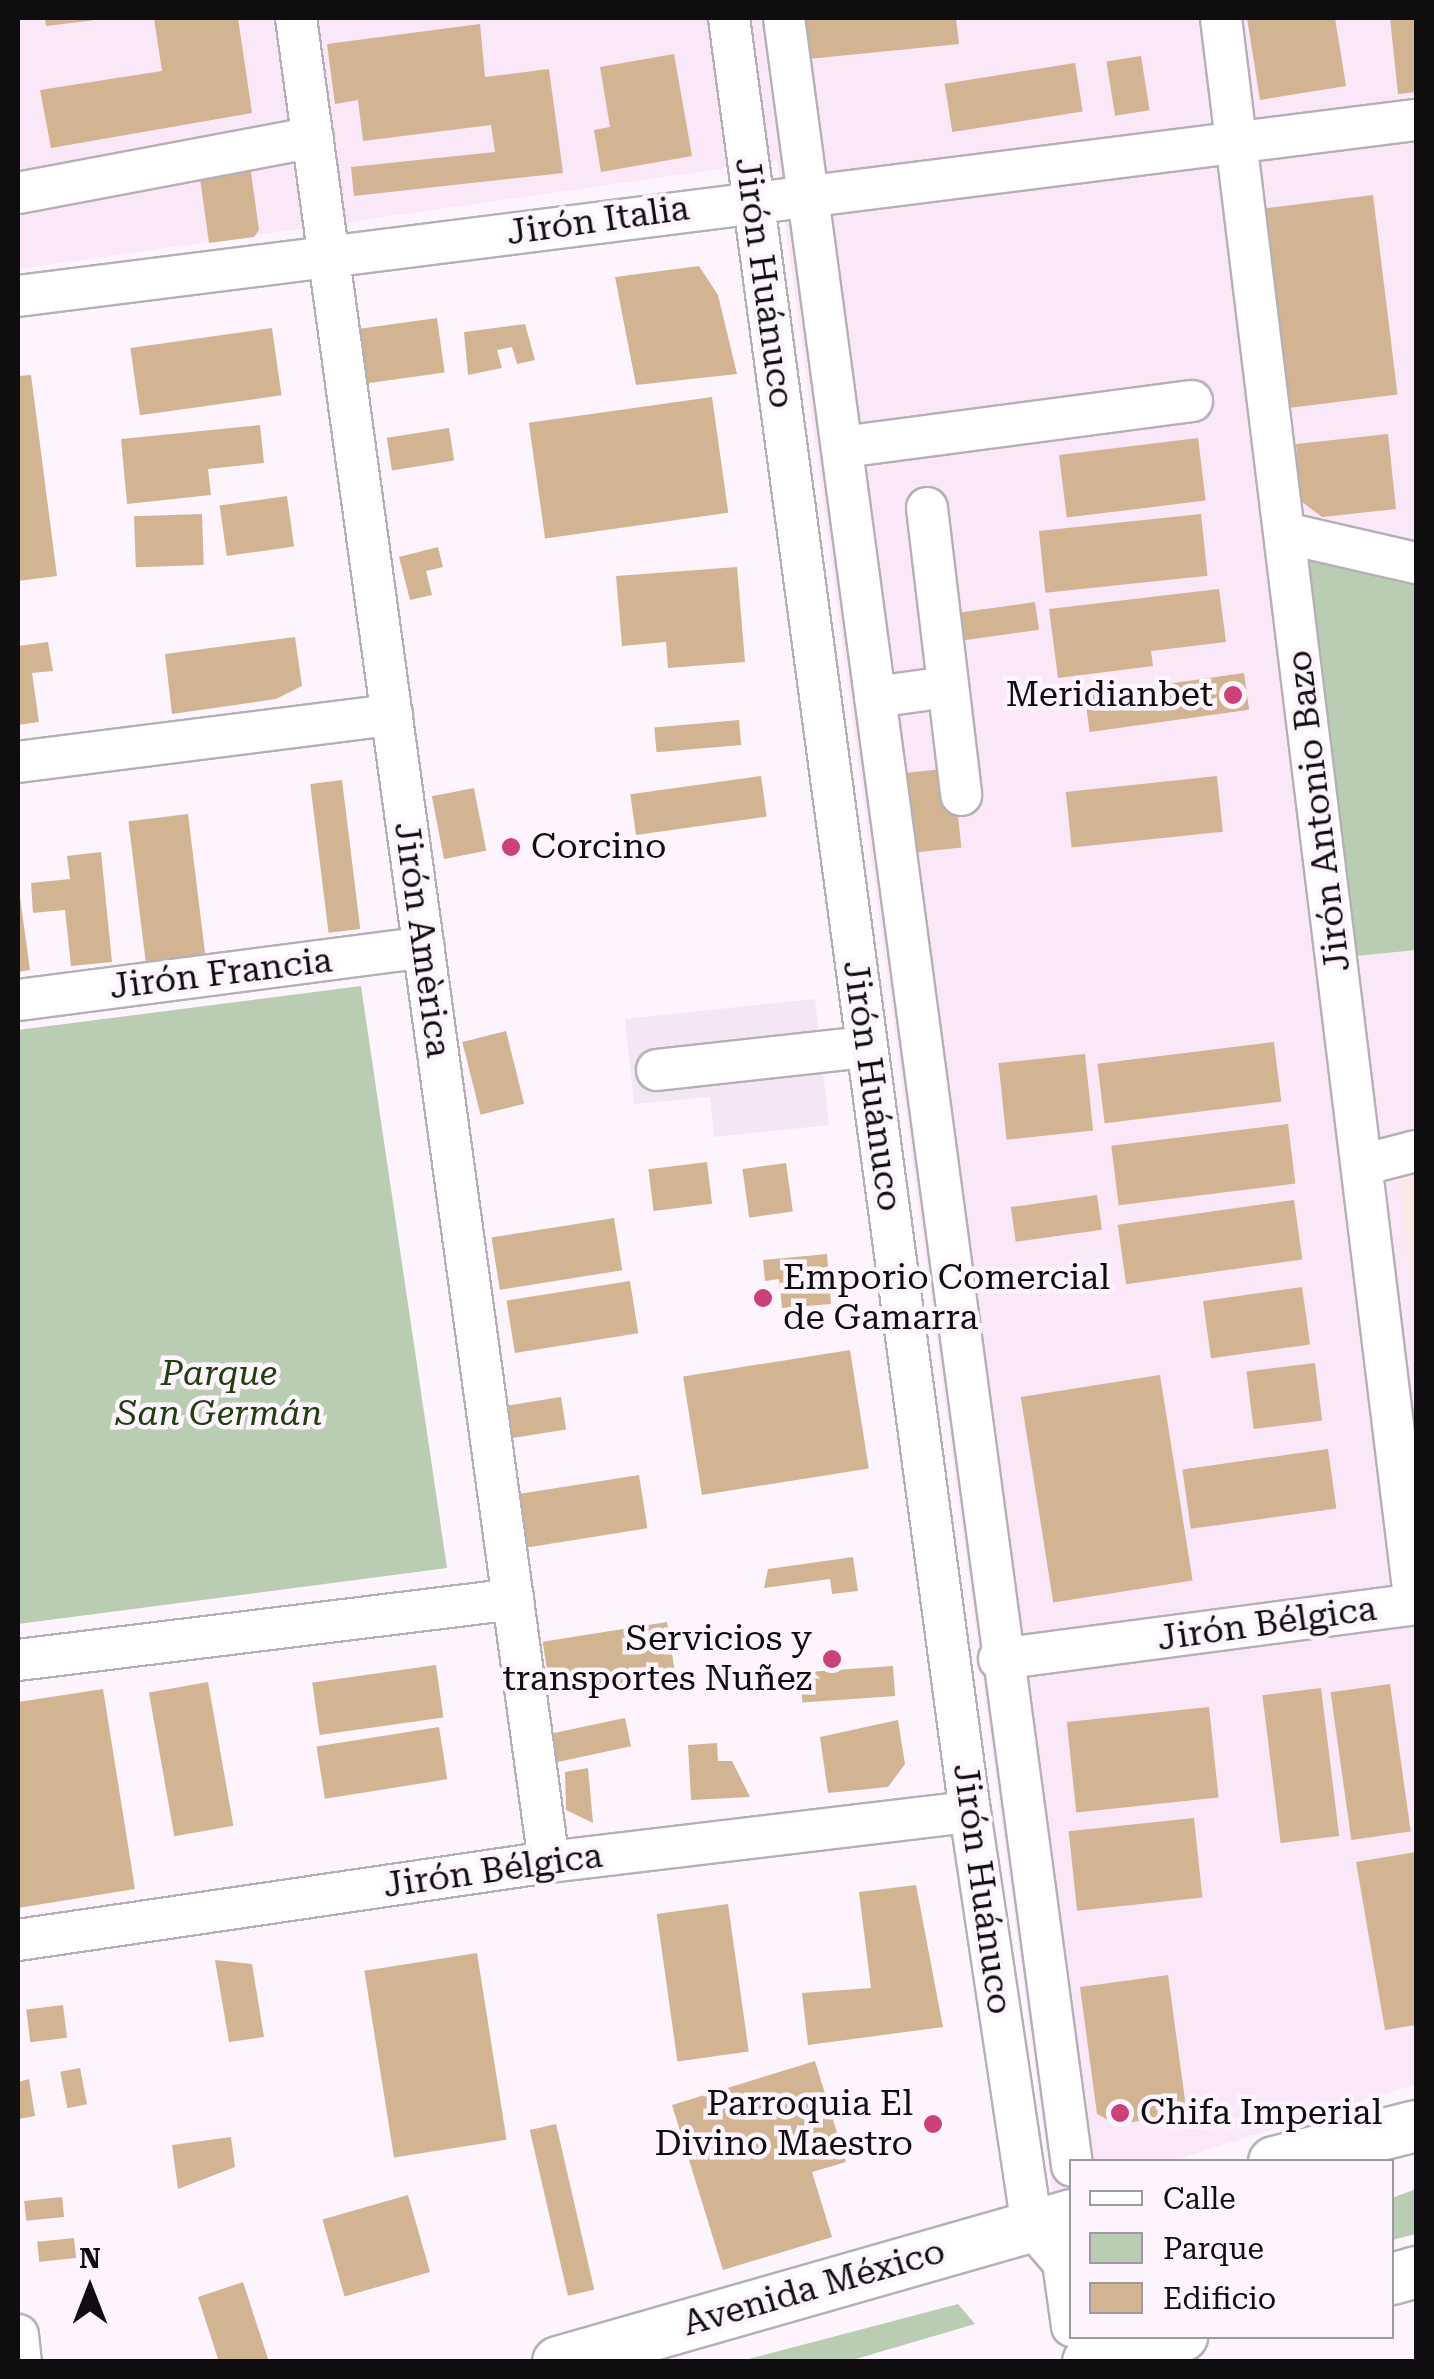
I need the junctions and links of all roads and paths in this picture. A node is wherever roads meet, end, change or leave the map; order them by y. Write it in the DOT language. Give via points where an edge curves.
graph roads {
  1 [pos="296,18"];
  2 [pos="728,18"];
  3 [pos="784,18"];
  4 [pos="1220,18"];
  5 [pos="1416,120"];
  6 [pos="313,137"];
  7 [pos="1238,143"];
  8 [pos="18,192"];
  9 [pos="810,193"];
  10 [pos="753,201"];
  11 [pos="329,257"];
  12 [pos="18,296"];
  13 [pos="1192,401"];
  14 [pos="843,447"];
  15 [pos="926,508"];
  16 [pos="1285,533"];
  17 [pos="857,554"];
  18 [pos="802,559"];
  19 [pos="1416,562"];
  20 [pos="947,687"];
  21 [pos="875,697"];
  22 [pos="392,715"];
  23 [pos="18,762"];
  24 [pos="961,795"];
  25 [pos="424,948"];
  26 [pos="18,1000"];
  27 [pos="867,1047"];
  28 [pos="657,1070"];
  29 [pos="1416,1151"];
  30 [pos="1362,1165"];
  31 [pos="513,1599"];
  32 [pos="1416,1604"];
  33 [pos="999,1659"];
  34 [pos="18,1660"];
  35 [pos="970,1812"];
  36 [pos="549,1862"];
  37 [pos="18,1940"];
  38 [pos="1416,2126"];
  39 [pos="1071,2159"];
  40 [pos="1285,2159"];
  41 [pos="1060,2235"];
  42 [pos="1069,2303"];
  43 [pos="18,2334"];
  44 [pos="1171,2339"];
  45 [pos="22,2362"];
  46 [pos="558,2362"];
  47 [pos="1088,2362"];
  1 -- 6 [label="street, Jirón Amèrica"];
  2 -- 10 [label="street, Jirón Huánuco"];
  3 -- 9 [label="street, Jirón Huánuco"];
  4 -- 7 [label="street, Jirón Antonio Bazo"];
  5 -- 7 [label="street, Jirón Italia"];
  6 -- 8 [label="street"];
  6 -- 11 [label="street, Jirón Amèrica"];
  7 -- 9 [label="street, Jirón Italia"];
  7 -- 16 [label="street, Jirón Antonio Bazo"];
  9 -- 10 [label="street, Jirón Italia"];
  9 -- 14 [label="street, Jirón Huánuco"];
  10 -- 11 [label="street, Jirón Italia"];
  10 -- 18 [label="street, Jirón Huánuco"];
  11 -- 12 [label="street, Jirón Italia"];
  11 -- 22 [label="street, Jirón Amèrica"];
  13 -- 14 [label="street"];
  14 -- 17 [label="street, Jirón Huánuco"];
  15 -- 20 [label="street"];
  16 -- 19 [label="street"];
  16 -- 30 [label="street, Jirón Antonio Bazo"];
  17 -- 18 [label="street"];
  17 -- 21 [label="street, Jirón Huánuco"];
  18 -- 27 [label="street, Jirón Huánuco"];
  20 -- 21 [label="street"];
  20 -- 24 [label="street"];
  21 -- 33 [label="street, Jirón Huánuco"];
  22 -- 23 [label="street"];
  22 -- 25 [label="street, Jirón Amèrica"];
  25 -- 26 [label="street, Jirón Francia"];
  25 -- 31 [label="street, Jirón Amèrica"];
  27 -- 28 [label="street"];
  27 -- 35 [label="street, Jirón Huánuco"];
  29 -- 30 [label="street"];
  30 -- 32 [label="street, Jirón Antonio Bazo"];
  31 -- 34 [label="street"];
  31 -- 36 [label="street, Jirón Amèrica"];
  32 -- 33 [label="street, Jirón Bélgica"];
  33 -- 39 [label="street, Jirón Huánuco"];
  35 -- 36 [label="street, Jirón Bélgica"];
  35 -- 41 [label="street, Jirón Huánuco"];
  36 -- 37 [label="street, Jirón Bélgica"];
  38 -- 40 [label="main road"];
  41 -- 42 [label="street, Jirón Huánuco"];
  41 -- 46 [label="main road, Avenida México"];
  43 -- 45 [label="street"];
  44 -- 47 [label="main road"];
}
